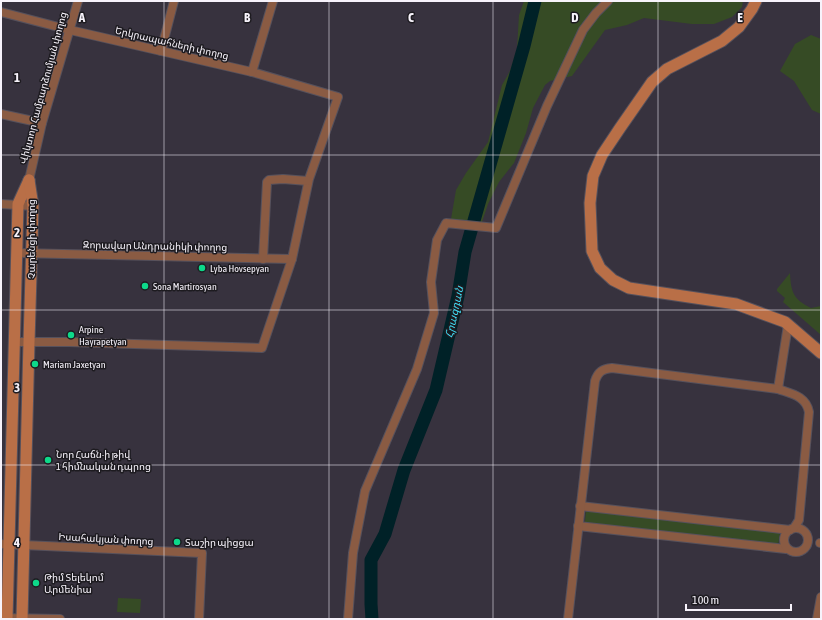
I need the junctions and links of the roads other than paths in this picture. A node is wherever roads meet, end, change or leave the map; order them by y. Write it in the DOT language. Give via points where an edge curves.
graph roads {
  1 [pos="78,1"];
  2 [pos="174,1"];
  3 [pos="273,1"];
  4 [pos="608,1"];
  5 [pos="756,1"];
  6 [pos="1,12"];
  7 [pos="70,30"];
  8 [pos="161,51"];
  9 [pos="252,72"];
  10 [pos="1,114"];
  11 [pos="42,123"];
  12 [pos="29,180"];
  13 [pos="308,181"];
  14 [pos="1,204"];
  15 [pos="18,204"];
  16 [pos="33,206"];
  17 [pos="18,253"];
  18 [pos="32,253"];
  19 [pos="263,259"];
  20 [pos="292,259"];
  21 [pos="788,325"];
  22 [pos="15,342"];
  23 [pos="28,342"];
  24 [pos="821,353"];
  25 [pos="778,389"];
  26 [pos="580,506"];
  27 [pos="578,526"];
  28 [pos="795,529"];
  29 [pos="5,544"];
  30 [pos="24,545"];
  31 [pos="786,548"];
  32 [pos="821,597"];
  33 [pos="5,618"];
  34 [pos="22,618"];
  35 [pos="60,619"];
  36 [pos="199,619"];
  37 [pos="348,619"];
  38 [pos="568,619"];
  39 [pos="817,619"];
  1 -- 7 [label="street, Վիկտոր Համբարձումյան փողոց"];
  2 -- 8 [label="street"];
  3 -- 9 [label="street"];
  4 -- 37 [label="street" via="583,30 547,106 496,228 446,223 437,240 431,282 434,313 420,362 365,491 353,553"];
  5 -- 21 [label="street" via="739,27 722,41 667,69 652,82 602,155 593,176 590,203 592,251 600,268 613,280 629,288 736,304"];
  6 -- 7 [label="street, Երկրապահների փողոց"];
  7 -- 8 [label="street, Երկրապահների փողոց"];
  7 -- 11 [label="street, Վիկտոր Համբարձումյան փողոց"];
  8 -- 9 [label="street, Երկրապահների փողոց"];
  9 -- 13 [label="street, Երկրապահների փողոց" via="338,97"];
  10 -- 11 [label="street"];
  11 -- 12 [label="street, Վիկտոր Համբարձումյան փողոց"];
  12 -- 15 [label="street, Չարենցի փողոց"];
  12 -- 16 [label="street, Չարենցի փողոց"];
  13 -- 19 [label="street" via="272,179 267,182"];
  13 -- 20 [label="street"];
  14 -- 15 [label="street"];
  15 -- 16 [label="street"];
  15 -- 17 [label="street, Չարենցի փողոց"];
  16 -- 18 [label="street, Չարենցի փողոց"];
  17 -- 18 [label="street, Զորավար Անդրանիկի փողոց"];
  17 -- 22 [label="street, Չարենցի փողոց"];
  18 -- 19 [label="street, Զորավար Անդրանիկի փողոց"];
  18 -- 23 [label="street, Չարենցի փողոց"];
  19 -- 20 [label="street, Զորավար Անդրանիկի փողոց"];
  20 -- 23 [label="street" via="262,348"];
  21 -- 24 [label="street"];
  21 -- 25 [label="street"];
  22 -- 23 [label="street"];
  22 -- 29 [label="street, Չարենցի փողոց"];
  23 -- 30 [label="street, Չարենցի փողոց"];
  25 -- 26 [label="street" via="612,368 601,370 595,381"];
  25 -- 28 [label="street" via="802,398 809,412 799,520"];
  26 -- 27 [label="street"];
  26 -- 28 [label="street"];
  27 -- 31 [label="street"];
  27 -- 38 [label="street"];
  28 -- 31 [label="street" via="784,538"];
  28 -- 31 [label="street" via="808,536 808,546 805,550 795,553"];
  29 -- 30 [label="street, Իսահակյան փողոց"];
  29 -- 33 [label="street, Չարենցի փողոց"];
  30 -- 34 [label="street, Չարենցի փողոց"];
  30 -- 36 [label="street, Իսահակյան փողոց" via="202,553"];
  32 -- 39 [label="street"];
  33 -- 34 [label="street"];
  34 -- 35 [label="street"];
}
